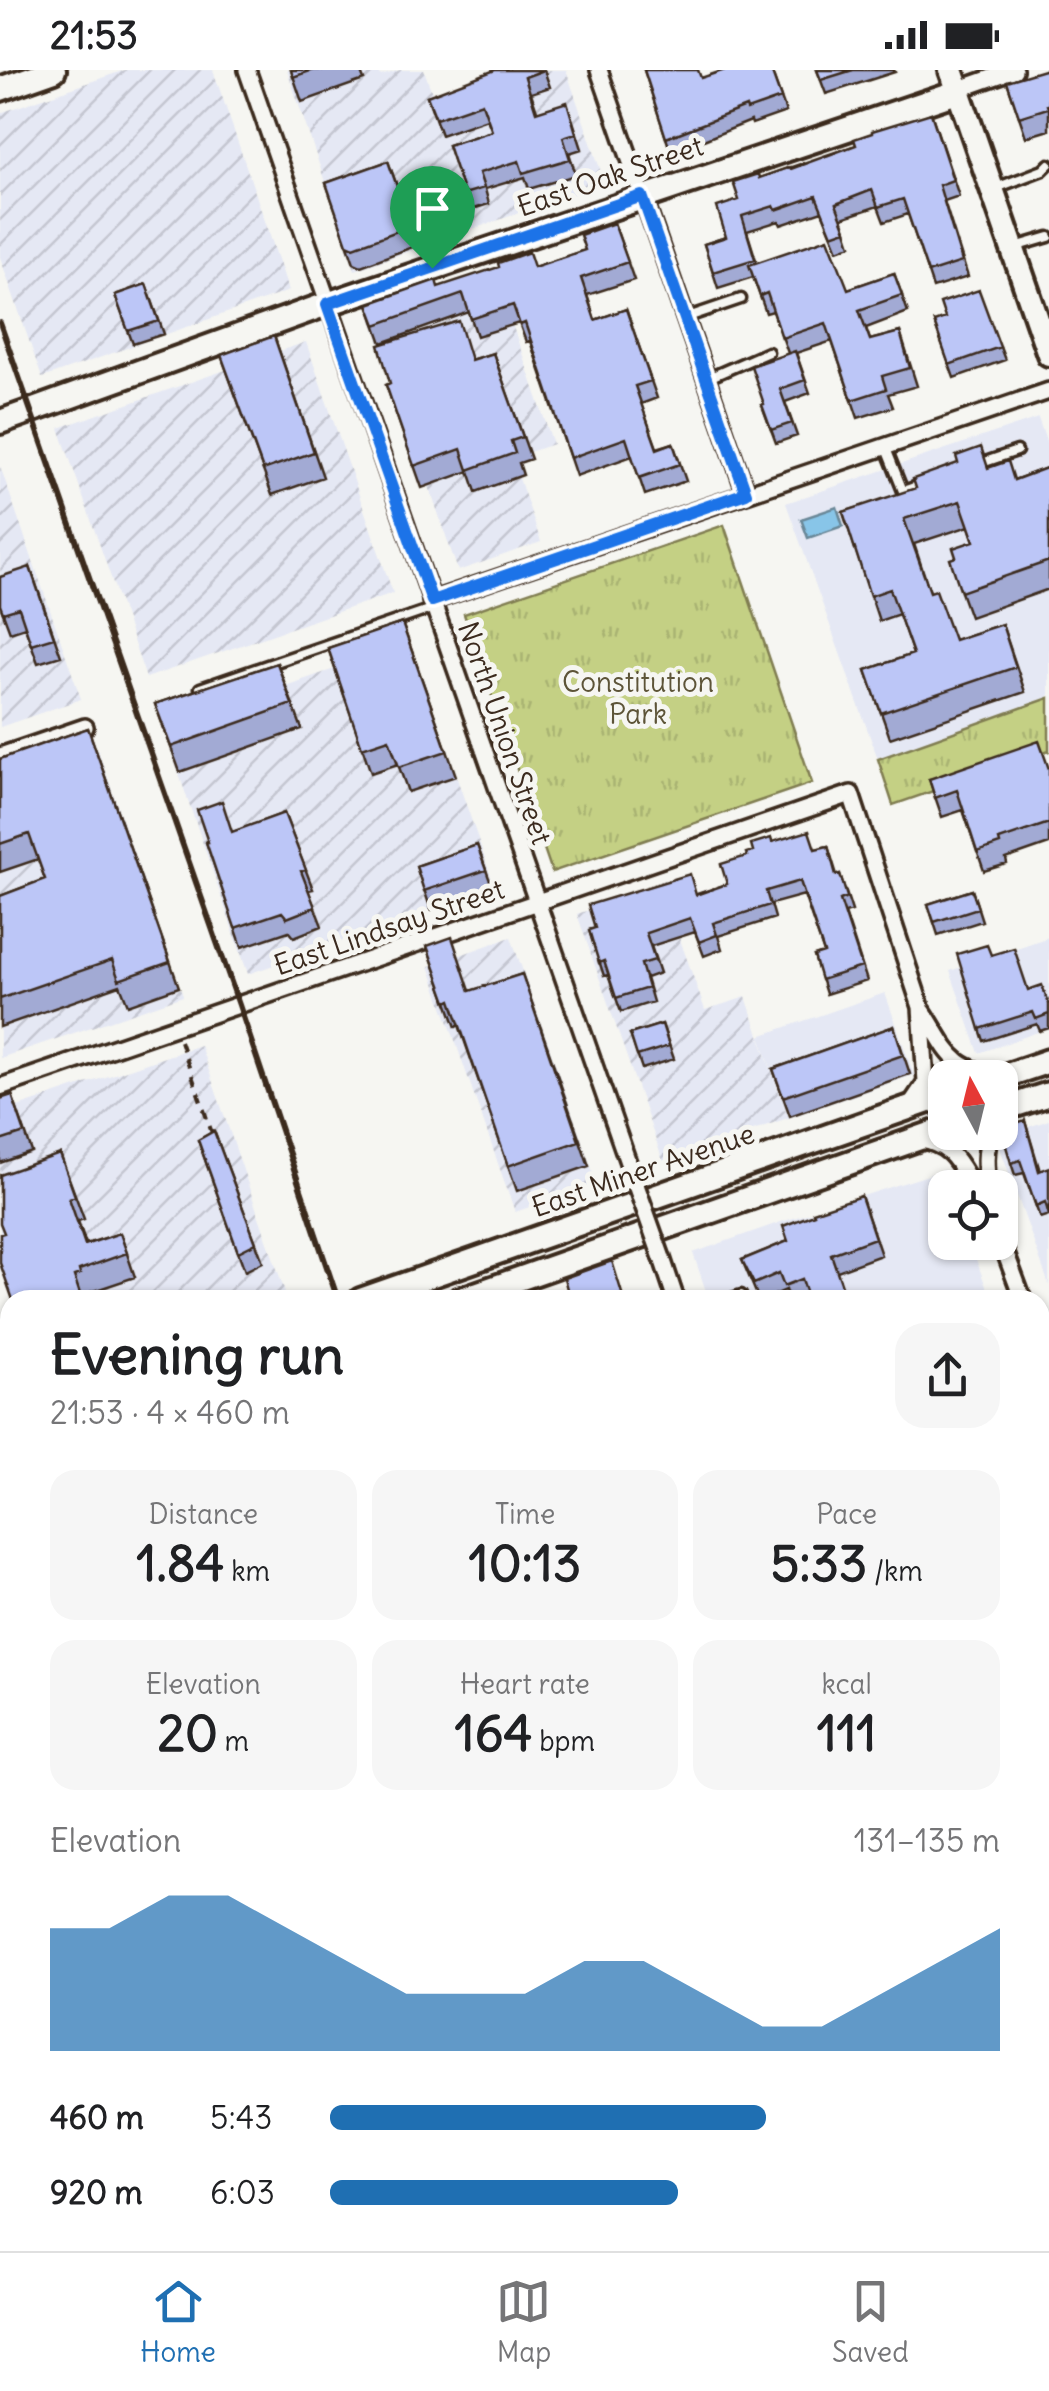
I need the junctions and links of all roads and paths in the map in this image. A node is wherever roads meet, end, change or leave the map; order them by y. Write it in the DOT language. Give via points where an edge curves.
graph roads {
  1 [pos="54,70"];
  2 [pos="248,70"];
  3 [pos="599,70"];
  4 [pos="1014,70"];
  5 [pos="954,80"];
  6 [pos="0,88"];
  7 [pos="1049,164"];
  8 [pos="992,190"];
  9 [pos="642,196"];
  10 [pos="1049,237"];
  11 [pos="1012,248"];
  12 [pos="741,299"];
  13 [pos="327,304"];
  14 [pos="684,318"];
  15 [pos="768,352"];
  16 [pos="1049,354"];
  17 [pos="706,379"];
  18 [pos="1049,391"];
  19 [pos="0,422"];
  20 [pos="886,446"];
  21 [pos="1017,451"];
  22 [pos="968,468"];
  23 [pos="935,480"];
  24 [pos="746,493"];
  25 [pos="433,605"];
  26 [pos="200,688"];
  27 [pos="85,727"];
  28 [pos="0,756"];
  29 [pos="538,902"];
  30 [pos="921,1007"];
  31 [pos="175,1027"];
  32 [pos="955,1060"];
  33 [pos="1049,1061"];
  34 [pos="1018,1071"];
  35 [pos="0,1087"];
  36 [pos="1049,1094"];
  37 [pos="928,1102"];
  38 [pos="1018,1105"];
  39 [pos="908,1109"];
  40 [pos="928,1135"];
  41 [pos="917,1139"];
  42 [pos="217,1146"];
  43 [pos="964,1170"];
  44 [pos="1009,1260"];
  45 [pos="390,1290"];
  46 [pos="488,1290"];
  47 [pos="673,1290"];
  48 [pos="1020,1290"];
  1 -- 6 [label="main road"];
  2 -- 13 [label="street, North Union Street"];
  3 -- 9 [label="street"];
  4 -- 5 [label="street, East Oak Street"];
  5 -- 8 [label="main road"];
  5 -- 9 [label="main road, East Oak Street" via="948,95"];
  7 -- 8 [label="lane"];
  8 -- 11 [label="main road"];
  9 -- 13 [label="main road, East Oak Street"];
  9 -- 14 [label="street"];
  10 -- 11 [label="lane"];
  11 -- 16 [label="main road"];
  12 -- 14 [label="lane"];
  13 -- 19 [label="main road, East Oak Street"];
  13 -- 25 [label="street, North Union Street"];
  14 -- 17 [label="street"];
  15 -- 17 [label="lane"];
  17 -- 24 [label="street"];
  18 -- 20 [label="street"];
  20 -- 23 [label="lane" via="902,491"];
  20 -- 24 [label="street"];
  21 -- 22 [label="lane"];
  24 -- 25 [label="street"];
  25 -- 26 [label="lane"];
  25 -- 29 [label="street, North Union Street"];
  27 -- 28 [label="street"];
  29 -- 30 [label="street, East Lindsay Street" via="851,794"];
  29 -- 31 [label="street, East Lindsay Street"];
  29 -- 47 [label="street, North Union Street, bridge"];
  30 -- 32 [label="street"];
  30 -- 39 [label="street" via="926,1082"];
  31 -- 35 [label="street, East Lindsay Street"];
  31 -- 42 [label="path"];
  33 -- 34 [label="main road"];
  36 -- 38 [label="main road"];
  37 -- 39 [label="main road, East Miner Avenue"];
  39 -- 45 [label="main road, East Miner Avenue"];
  40 -- 41 [label="main road"];
  41 -- 43 [label="street" via="948,1150"];
  41 -- 46 [label="main road"];
  44 -- 48 [label="street"];
}
